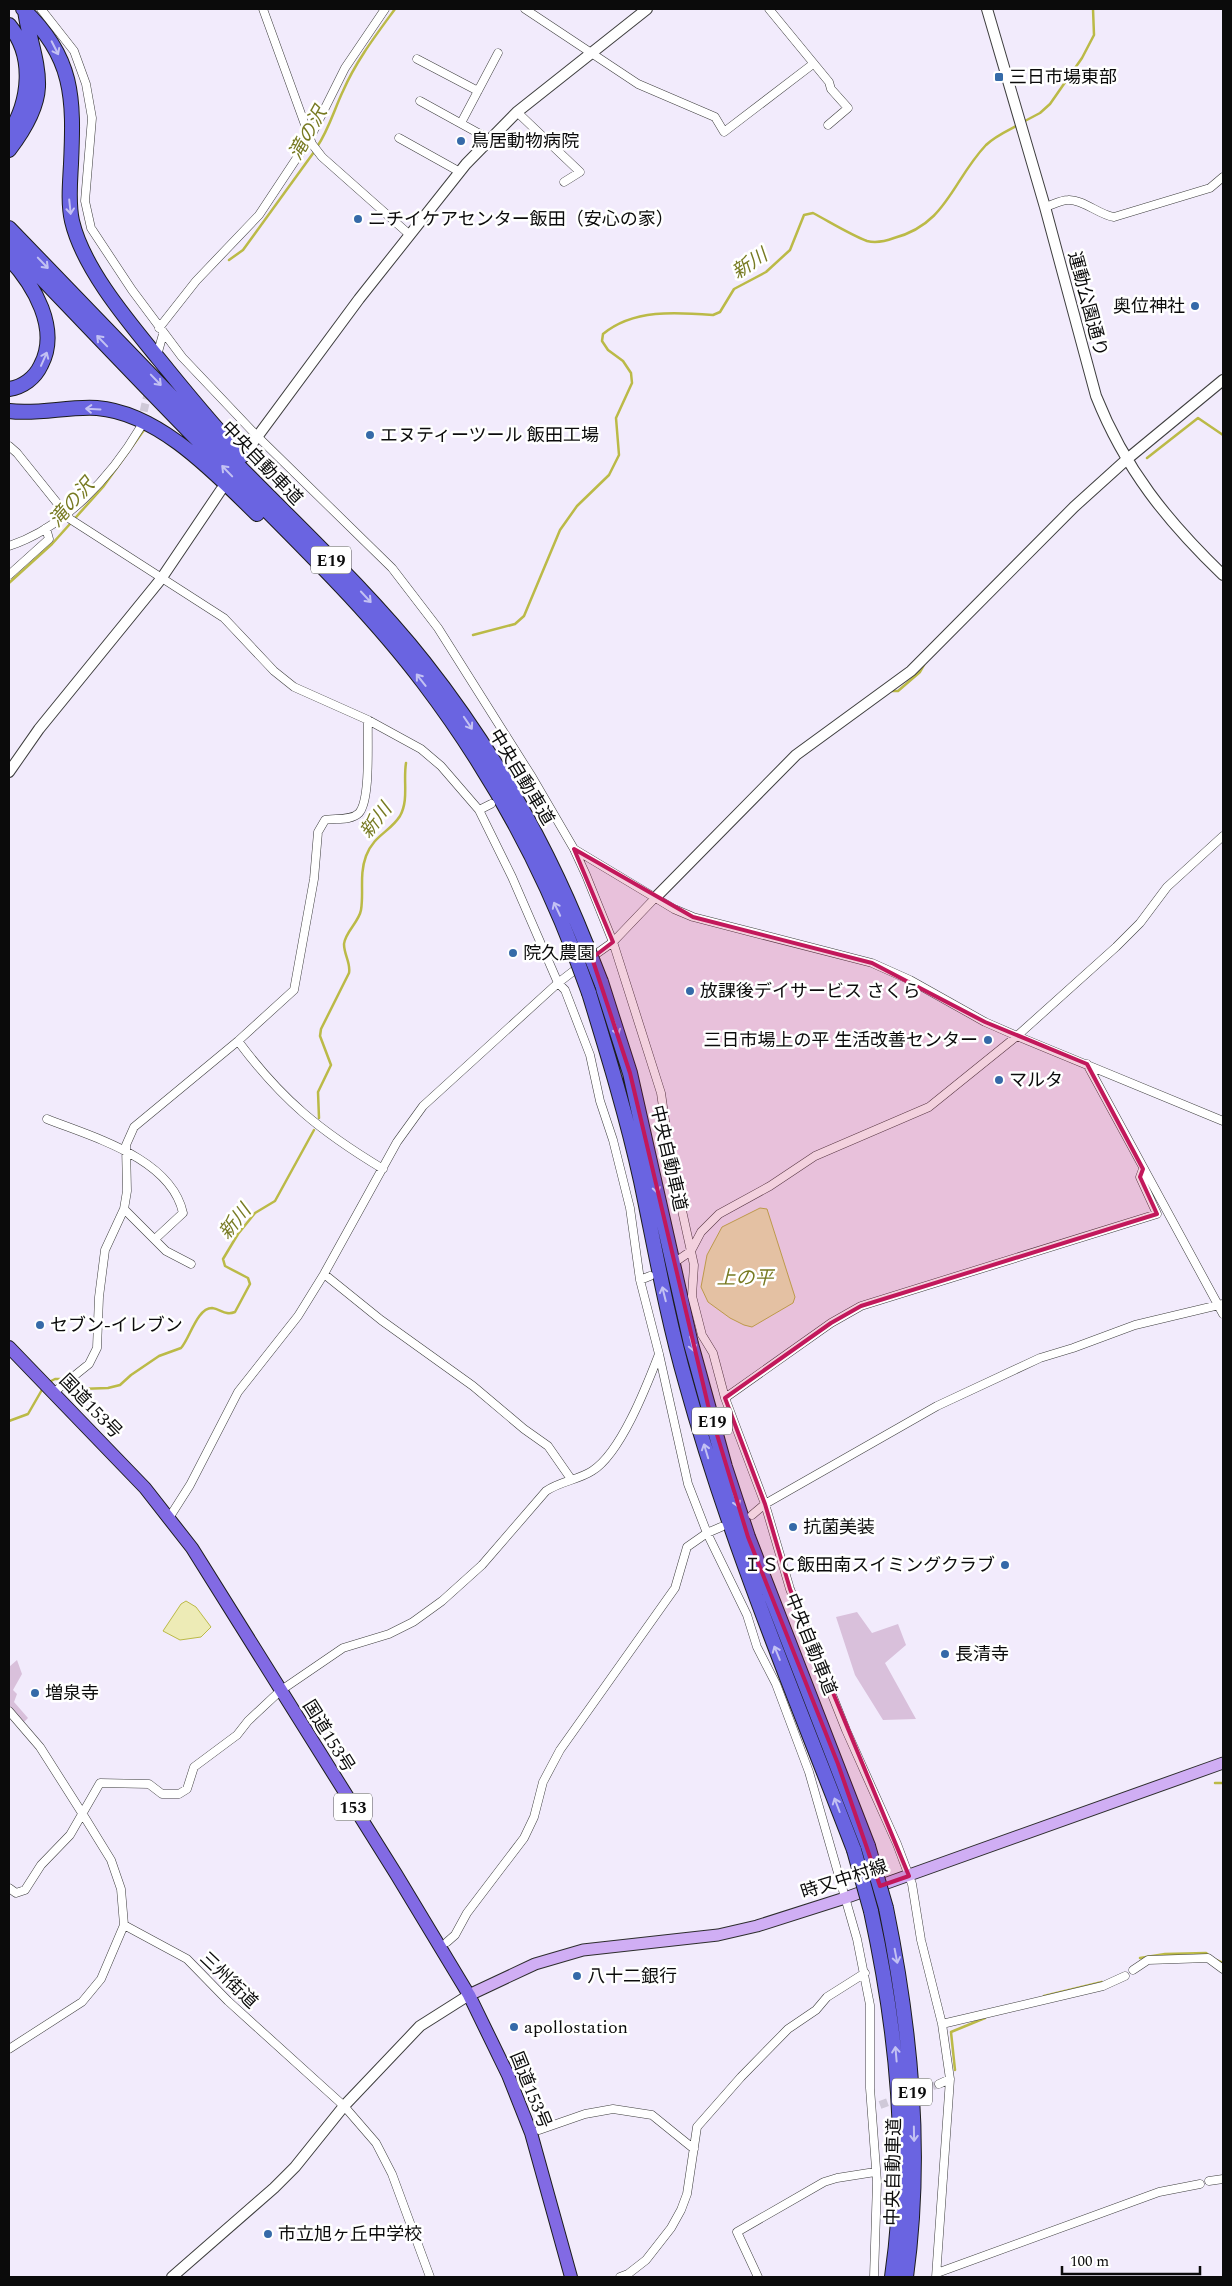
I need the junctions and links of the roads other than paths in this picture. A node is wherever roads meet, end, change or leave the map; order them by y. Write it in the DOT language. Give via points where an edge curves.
graph roads {
  1 [pos="42,9"];
  2 [pos="263,9"];
  3 [pos="385,9"];
  4 [pos="524,9"];
  5 [pos="647,9"];
  6 [pos="769,9"];
  7 [pos="986,9"];
  8 [pos="24,10"];
  9 [pos="9,25"];
  10 [pos="498,53"];
  11 [pos="590,53"];
  12 [pos="417,59"];
  13 [pos="814,64"];
  14 [pos="478,91"];
  15 [pos="420,100"];
  16 [pos="517,112"];
  17 [pos="461,123"];
  18 [pos="828,125"];
  19 [pos="9,134"];
  20 [pos="399,138"];
  21 [pos="489,139"];
  22 [pos="311,141"];
  23 [pos="9,150"];
  24 [pos="460,172"];
  25 [pos="1223,177"];
  26 [pos="564,182"];
  27 [pos="1045,207"];
  28 [pos="9,228"];
  29 [pos="410,235"];
  30 [pos="9,244"];
  31 [pos="9,258"];
  32 [pos="161,331"];
  33 [pos="158,352"];
  34 [pos="1223,380"];
  35 [pos="9,389"];
  36 [pos="9,411"];
  37 [pos="140,428"];
  38 [pos="257,436"];
  39 [pos="9,446"];
  40 [pos="246,452"];
  41 [pos="1126,460"];
  42 [pos="221,490"];
  43 [pos="71,519"];
  44 [pos="46,528"];
  45 [pos="9,546"];
  46 [pos="9,575"];
  47 [pos="1223,575"];
  48 [pos="348,577"];
  49 [pos="162,579"];
  50 [pos="379,630"];
  51 [pos="368,720"];
  52 [pos="9,772"];
  53 [pos="532,777"];
  54 [pos="518,788"];
  55 [pos="492,804"];
  56 [pos="479,810"];
  57 [pos="1223,836"];
  58 [pos="574,849"];
  59 [pos="655,898"];
  60 [pos="613,942"];
  61 [pos="558,983"];
  62 [pos="1017,1036"];
  63 [pos="238,1041"];
  64 [pos="1087,1064"];
  65 [pos="47,1119"];
  66 [pos="1223,1122"];
  67 [pos="126,1150"];
  68 [pos="382,1169"];
  69 [pos="1143,1169"];
  70 [pos="124,1209"];
  71 [pos="155,1239"];
  72 [pos="691,1251"];
  73 [pos="678,1260"];
  74 [pos="191,1264"];
  75 [pos="324,1274"];
  76 [pos="650,1276"];
  77 [pos="640,1280"];
  78 [pos="1221,1305"];
  79 [pos="1223,1314"];
  80 [pos="9,1347"];
  81 [pos="659,1354"];
  82 [pos="48,1387"];
  83 [pos="725,1398"];
  84 [pos="571,1479"];
  85 [pos="765,1504"];
  86 [pos="752,1515"];
  87 [pos="169,1518"];
  88 [pos="720,1526"];
  89 [pos="707,1533"];
  90 [pos="280,1691"];
  91 [pos="9,1711"];
  92 [pos="1223,1763"];
  93 [pos="82,1813"];
  94 [pos="909,1876"];
  95 [pos="9,1888"];
  96 [pos="845,1898"];
  97 [pos="124,1925"];
  98 [pos="447,1942"];
  99 [pos="1223,1969"];
  100 [pos="1133,1970"];
  101 [pos="865,1973"];
  102 [pos="1125,1976"];
  103 [pos="469,1995"];
  104 [pos="942,2024"];
  105 [pos="9,2049"];
  106 [pos="950,2079"];
  107 [pos="939,2084"];
  108 [pos="880,2105"];
  109 [pos="344,2106"];
  110 [pos="871,2108"];
  111 [pos="539,2130"];
  112 [pos="694,2149"];
  113 [pos="876,2172"];
  114 [pos="1223,2178"];
  115 [pos="1209,2181"];
  116 [pos="1200,2184"];
  117 [pos="937,2275"];
  118 [pos="172,2277"];
  119 [pos="430,2277"];
  120 [pos="571,2277"];
  121 [pos="620,2277"];
  122 [pos="758,2277"];
  123 [pos="874,2277"];
  124 [pos="892,2277"];
  125 [pos="906,2277"];
  1 -- 32 [label="street" via="74,51 86,84 92,118 85,201 91,228"];
  2 -- 22 [label="street"];
  3 -- 22 [label="street" via="345,68"];
  4 -- 11 [label="street"];
  5 -- 11 [label="street"];
  6 -- 13 [label="street"];
  7 -- 27 [label="street, 運動公園通り"];
  8 -- 23 [label="highway" via="38,89 22,132"];
  8 -- 48 [label="highway, one-way" via="47,33 67,73 72,103 70,198 72,221 82,250 118,308 179,385 234,448 333,550"];
  9 -- 19 [label="highway" via="18,36 28,82 19,115"];
  10 -- 14 [label="street"];
  11 -- 13 [label="street" via="638,84 715,117 724,132"];
  11 -- 16 [label="street"];
  12 -- 14 [label="street"];
  13 -- 18 [label="street" via="848,108"];
  14 -- 17 [label="street"];
  15 -- 17 [label="street"];
  16 -- 21 [label="street"];
  16 -- 26 [label="street" via="580,172"];
  17 -- 21 [label="street"];
  20 -- 24 [label="street"];
  21 -- 24 [label="street"];
  22 -- 29 [label="street" via="319,154"];
  22 -- 32 [label="street" via="259,215 196,281"];
  24 -- 29 [label="street"];
  25 -- 27 [label="street" via="1210,188 1114,218 1069,200"];
  27 -- 41 [label="street, 運動公園通り" via="1096,396"];
  28 -- 48 [label="highway, 中央自動車道 / E19, one-way"];
  29 -- 38 [label="street"];
  50 -- 30 [label="highway, 中央自動車道 / E19, one-way"];
  35 -- 31 [label="highway, one-way" via="23,385 38,372 47,354 49,333 39,303"];
  32 -- 33 [label="street"];
  32 -- 38 [label="street"];
  34 -- 41 [label="street"];
  50 -- 36 [label="highway, one-way" via="215,476 150,424 98,408"];
  37 -- 43 [label="street"];
  38 -- 40 [label="street"];
  38 -- 53 [label="street" via="392,568 438,628"];
  39 -- 43 [label="street"];
  41 -- 47 [label="street, 運動公園通り" via="1183,536"];
  41 -- 59 [label="street" via="1074,507 911,671 796,755 774,775 737,817"];
  42 -- 49 [label="street"];
  43 -- 44 [label="street"];
  43 -- 49 [label="street"];
  44 -- 45 [label="street"];
  44 -- 46 [label="street" via="49,539"];
  48 -- 125 [label="highway, 中央自動車道 / E19, one-way, bridge" via="424,662 472,729 527,818 570,905 601,982 630,1073 691,1344 726,1467 748,1538 868,1846 886,1908 904,2003 912,2090 913,2205"];
  49 -- 51 [label="street" via="224,618 274,671 294,686"];
  49 -- 52 [label="street" via="39,729"];
  124 -- 50 [label="highway, 中央自動車道 / E19, one-way, bridge" via="900,2204 899,2090 889,2004 872,1911 854,1850 761,1612 717,1489 685,1382 610,1061 575,955 522,837 427,688"];
  51 -- 56 [label="street" via="421,749 441,766"];
  51 -- 63 [label="street" via="367,793 359,813 350,818 325,820 318,832 314,879 294,990"];
  53 -- 54 [label="street"];
  53 -- 58 [label="street"];
  55 -- 56 [label="street"];
  56 -- 61 [label="street"];
  57 -- 62 [label="street" via="1168,887 1116,947"];
  58 -- 59 [label="street"];
  58 -- 60 [label="street"];
  59 -- 60 [label="street"];
  59 -- 62 [label="street" via="693,917 872,963"];
  60 -- 61 [label="street"];
  60 -- 72 [label="street" via="661,1093 670,1156"];
  61 -- 68 [label="street" via="423,1106"];
  61 -- 77 [label="street" via="565,990 590,1055 630,1208"];
  62 -- 64 [label="street"];
  62 -- 72 [label="street" via="929,1107 833,1146 719,1214 701,1232"];
  63 -- 67 [label="street" via="134,1127"];
  63 -- 68 [label="street" via="284,1097 342,1145"];
  64 -- 66 [label="street"];
  64 -- 69 [label="street"];
  65 -- 67 [label="street"];
  67 -- 70 [label="street"];
  67 -- 71 [label="street" via="158,1174 181,1206 183,1213"];
  68 -- 75 [label="street"];
  69 -- 78 [label="street"];
  69 -- 83 [label="street" via="1140,1176 1156,1214 861,1306 830,1323"];
  70 -- 71 [label="street"];
  70 -- 82 [label="street" via="105,1250 97,1348 89,1364"];
  71 -- 74 [label="street" via="166,1251"];
  72 -- 73 [label="street"];
  72 -- 83 [label="street" via="694,1265 692,1296"];
  75 -- 84 [label="street" via="548,1446"];
  75 -- 87 [label="street" via="298,1316 238,1392 190,1485"];
  76 -- 77 [label="street"];
  77 -- 81 [label="street"];
  78 -- 79 [label="street"];
  78 -- 85 [label="street" via="1135,1325 1040,1358 937,1406"];
  80 -- 82 [label="highway, 国道153号 / 153"];
  81 -- 84 [label="street" via="637,1409 616,1443 592,1471"];
  81 -- 89 [label="street" via="688,1484"];
  82 -- 87 [label="highway, 国道153号 / 153" via="132,1473"];
  83 -- 85 [label="street"];
  84 -- 90 [label="street" via="546,1491 482,1565 442,1602 389,1634 343,1648"];
  85 -- 86 [label="street"];
  85 -- 94 [label="street" via="790,1589"];
  87 -- 90 [label="highway, 国道153号 / 153" via="210,1574"];
  88 -- 89 [label="street"];
  89 -- 96 [label="street" via="776,1684 809,1772"];
  89 -- 98 [label="street" via="687,1548 675,1588 560,1750 543,1782 534,1817 524,1838 467,1913 456,1935"];
  90 -- 93 [label="street" via="238,1735 194,1767 187,1789 179,1794 162,1794 150,1784 100,1784"];
  90 -- 103 [label="highway, 国道153号 / 153"];
  91 -- 93 [label="street" via="40,1747"];
  92 -- 94 [label="main road, 時又中村線"];
  93 -- 95 [label="street" via="70,1835 41,1865 25,1890 16,1893"];
  93 -- 97 [label="street" via="111,1860 121,1889"];
  94 -- 96 [label="main road, 時又中村線"];
  94 -- 104 [label="street"];
  96 -- 101 [label="street"];
  96 -- 103 [label="main road, 時又中村線" via="718,1935 583,1950 535,1964"];
  97 -- 105 [label="street" via="101,1979 90,1994"];
  97 -- 109 [label="street, 三州街道" via="187,1959 228,2001"];
  99 -- 100 [label="street" via="1208,1958 1148,1960"];
  101 -- 110 [label="street" via="870,2006"];
  101 -- 112 [label="street" via="827,1997 816,2010 788,2029 741,2077 697,2126"];
  102 -- 104 [label="street" via="1103,1986"];
  103 -- 109 [label="street" via="420,2026"];
  103 -- 120 [label="highway, 国道153号 / 153" via="508,2075 531,2133"];
  104 -- 106 [label="street"];
  106 -- 107 [label="street"];
  106 -- 117 [label="street"];
  108 -- 110 [label="street"];
  109 -- 118 [label="street" via="295,2167"];
  109 -- 119 [label="street, 三州街道" via="376,2143 392,2174"];
  110 -- 113 [label="street"];
  111 -- 112 [label="street" via="585,2114 613,2109 652,2115"];
  112 -- 121 [label="street" via="687,2194 671,2228 646,2260"];
  113 -- 122 [label="street" via="824,2182 737,2232"];
  113 -- 123 [label="street"];
  114 -- 115 [label="street"];
  116 -- 117 [label="street" via="1159,2192"];
}
